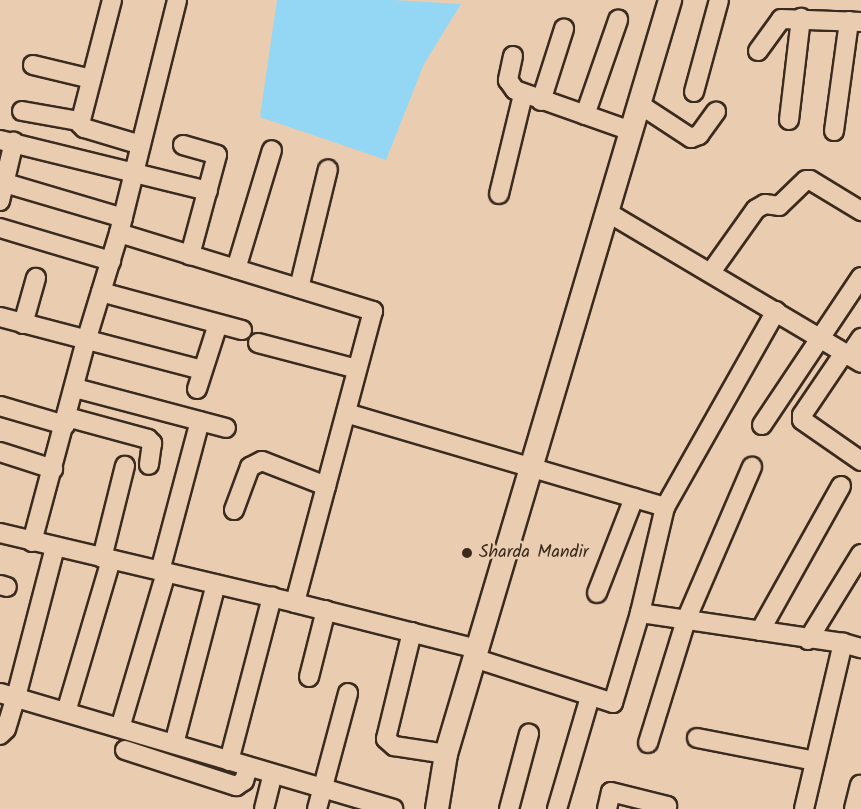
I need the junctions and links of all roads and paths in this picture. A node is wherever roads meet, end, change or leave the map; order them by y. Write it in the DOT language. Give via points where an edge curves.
graph roads {
  1 [pos="112,0"];
  2 [pos="177,0"];
  3 [pos="670,0"];
  4 [pos="719,0"];
  5 [pos="801,18"];
  6 [pos="618,20"];
  7 [pos="855,21"];
  8 [pos="564,29"];
  9 [pos="758,51"];
  10 [pos="513,56"];
  11 [pos="33,65"];
  12 [pos="91,79"];
  13 [pos="694,92"];
  14 [pos="524,95"];
  15 [pos="541,101"];
  16 [pos="639,104"];
  17 [pos="22,111"];
  18 [pos="716,112"];
  19 [pos="585,115"];
  20 [pos="789,120"];
  21 [pos="80,121"];
  22 [pos="631,130"];
  23 [pos="834,131"];
  24 [pos="7,141"];
  25 [pos="183,145"];
  26 [pos="141,146"];
  27 [pos="272,150"];
  28 [pos="328,169"];
  29 [pos="134,172"];
  30 [pos="208,191"];
  31 [pos="2,192"];
  32 [pos="499,194"];
  33 [pos="861,211"];
  34 [pos="607,212"];
  35 [pos="121,225"];
  36 [pos="0,228"];
  37 [pos="190,255"];
  38 [pos="111,261"];
  39 [pos="236,269"];
  40 [pos="711,272"];
  41 [pos="861,277"];
  42 [pos="36,278"];
  43 [pos="298,288"];
  44 [pos="101,292"];
  45 [pos="776,311"];
  46 [pos="0,317"];
  47 [pos="23,324"];
  48 [pos="218,324"];
  49 [pos="242,330"];
  50 [pos="821,338"];
  51 [pos="861,338"];
  52 [pos="86,341"];
  53 [pos="258,343"];
  54 [pos="852,357"];
  55 [pos="357,369"];
  56 [pos="202,370"];
  57 [pos="75,388"];
  58 [pos="197,389"];
  59 [pos="0,405"];
  60 [pos="346,413"];
  61 [pos="66,421"];
  62 [pos="200,421"];
  63 [pos="762,425"];
  64 [pos="226,428"];
  65 [pos="0,452"];
  66 [pos="861,461"];
  67 [pos="149,465"];
  68 [pos="125,466"];
  69 [pos="531,467"];
  70 [pos="752,467"];
  71 [pos="53,469"];
  72 [pos="327,486"];
  73 [pos="841,486"];
  74 [pos="634,498"];
  75 [pos="665,507"];
  76 [pos="234,510"];
  77 [pos="0,533"];
  78 [pos="32,542"];
  79 [pos="55,548"];
  80 [pos="861,554"];
  81 [pos="107,559"];
  82 [pos="163,572"];
  83 [pos="216,584"];
  84 [pos="597,593"];
  85 [pos="272,597"];
  86 [pos="296,603"];
  87 [pos="326,610"];
  88 [pos="640,613"];
  89 [pos="686,620"];
  90 [pos="760,631"];
  91 [pos="412,632"];
  92 [pos="808,640"];
  93 [pos="854,642"];
  94 [pos="475,653"];
  95 [pos="309,677"];
  96 [pos="348,693"];
  97 [pos="8,695"];
  98 [pos="590,697"];
  99 [pos="66,712"];
  100 [pos="120,728"];
  101 [pos="529,734"];
  102 [pos="0,735"];
  103 [pos="697,738"];
  104 [pos="648,743"];
  105 [pos="174,744"];
  106 [pos="125,750"];
  107 [pos="446,754"];
  108 [pos="229,761"];
  109 [pos="815,761"];
  110 [pos="248,767"];
  111 [pos="273,774"];
  112 [pos="860,785"];
  113 [pos="322,789"];
  114 [pos="363,805"];
  115 [pos="264,809"];
  116 [pos="317,809"];
  117 [pos="393,809"];
  118 [pos="437,809"];
  119 [pos="509,809"];
  120 [pos="557,809"];
  121 [pos="607,809"];
  122 [pos="666,809"];
  123 [pos="804,809"];
  124 [pos="854,809"];
  1 -- 12 [label="street"];
  2 -- 26 [label="street"];
  3 -- 16 [label="main road"];
  4 -- 13 [label="street"];
  5 -- 7 [label="street"];
  5 -- 9 [label="street" via="781,19"];
  5 -- 20 [label="street"];
  6 -- 19 [label="street"];
  7 -- 23 [label="street"];
  8 -- 15 [label="street"];
  10 -- 14 [label="street" via="510,85"];
  11 -- 12 [label="street"];
  12 -- 21 [label="street"];
  14 -- 15 [label="street"];
  14 -- 32 [label="street"];
  15 -- 19 [label="street"];
  16 -- 18 [label="street" via="692,138 699,135"];
  16 -- 22 [label="main road"];
  17 -- 21 [label="street"];
  19 -- 22 [label="street"];
  21 -- 26 [label="street" via="84,128"];
  22 -- 34 [label="main road"];
  24 -- 29 [label="street"];
  24 -- 31 [label="street"];
  25 -- 30 [label="street" via="217,155"];
  26 -- 29 [label="street"];
  27 -- 39 [label="street"];
  28 -- 43 [label="street"];
  29 -- 30 [label="street"];
  29 -- 35 [label="street"];
  30 -- 37 [label="street"];
  31 -- 35 [label="street"];
  33 -- 40 [label="street" via="806,180 779,206 765,204 756,209"];
  34 -- 40 [label="street"];
  34 -- 69 [label="main road"];
  35 -- 37 [label="street"];
  35 -- 38 [label="street"];
  36 -- 38 [label="street"];
  37 -- 39 [label="street"];
  38 -- 44 [label="street"];
  39 -- 43 [label="street"];
  40 -- 45 [label="street"];
  41 -- 50 [label="street"];
  42 -- 47 [label="street"];
  43 -- 55 [label="street" via="373,311"];
  44 -- 48 [label="street"];
  44 -- 52 [label="street"];
  45 -- 50 [label="street"];
  45 -- 75 [label="street"];
  46 -- 47 [label="street"];
  47 -- 52 [label="street"];
  48 -- 49 [label="street"];
  48 -- 56 [label="street"];
  50 -- 54 [label="street"];
  50 -- 63 [label="street"];
  51 -- 54 [label="street"];
  52 -- 56 [label="street"];
  52 -- 57 [label="street"];
  53 -- 55 [label="street"];
  54 -- 66 [label="street" via="802,420"];
  55 -- 60 [label="street"];
  56 -- 58 [label="street"];
  57 -- 61 [label="street"];
  57 -- 62 [label="street"];
  59 -- 61 [label="street"];
  60 -- 69 [label="street"];
  60 -- 72 [label="street"];
  61 -- 67 [label="street" via="148,439 152,443"];
  61 -- 71 [label="street"];
  62 -- 64 [label="street"];
  62 -- 82 [label="street"];
  65 -- 71 [label="street"];
  68 -- 81 [label="street"];
  69 -- 74 [label="street"];
  69 -- 94 [label="main road"];
  70 -- 89 [label="street"];
  71 -- 78 [label="street"];
  72 -- 76 [label="street" via="262,461 250,467"];
  72 -- 86 [label="street"];
  73 -- 90 [label="street"];
  74 -- 75 [label="street"];
  74 -- 84 [label="street"];
  75 -- 88 [label="street"];
  77 -- 78 [label="street"];
  78 -- 79 [label="street"];
  79 -- 81 [label="street"];
  79 -- 97 [label="street"];
  80 -- 92 [label="street"];
  81 -- 82 [label="street"];
  81 -- 99 [label="street"];
  82 -- 83 [label="street"];
  82 -- 100 [label="street"];
  83 -- 85 [label="street"];
  83 -- 105 [label="street"];
  85 -- 86 [label="street"];
  85 -- 108 [label="street"];
  86 -- 87 [label="street"];
  87 -- 91 [label="street"];
  87 -- 95 [label="street"];
  88 -- 89 [label="street"];
  88 -- 98 [label="street" via="613,703"];
  89 -- 90 [label="street"];
  89 -- 104 [label="street"];
  90 -- 92 [label="street"];
  91 -- 94 [label="street"];
  91 -- 107 [label="street" via="386,739 394,746"];
  92 -- 93 [label="street"];
  93 -- 109 [label="street"];
  94 -- 98 [label="street"];
  94 -- 107 [label="main road"];
  96 -- 113 [label="street"];
  97 -- 99 [label="street"];
  97 -- 102 [label="street" via="6,729"];
  98 -- 120 [label="street"];
  99 -- 100 [label="street"];
  100 -- 105 [label="street"];
  101 -- 119 [label="street"];
  103 -- 109 [label="street"];
  105 -- 108 [label="street"];
  106 -- 110 [label="street" via="236,786 244,781"];
  107 -- 118 [label="main road"];
  108 -- 110 [label="street"];
  109 -- 123 [label="street"];
  110 -- 111 [label="street"];
  111 -- 113 [label="street"];
  111 -- 115 [label="street"];
  112 -- 124 [label="street"];
  113 -- 114 [label="street"];
  113 -- 116 [label="street"];
  114 -- 117 [label="street"];
  121 -- 122 [label="street" via="611,792 667,806"];
}
